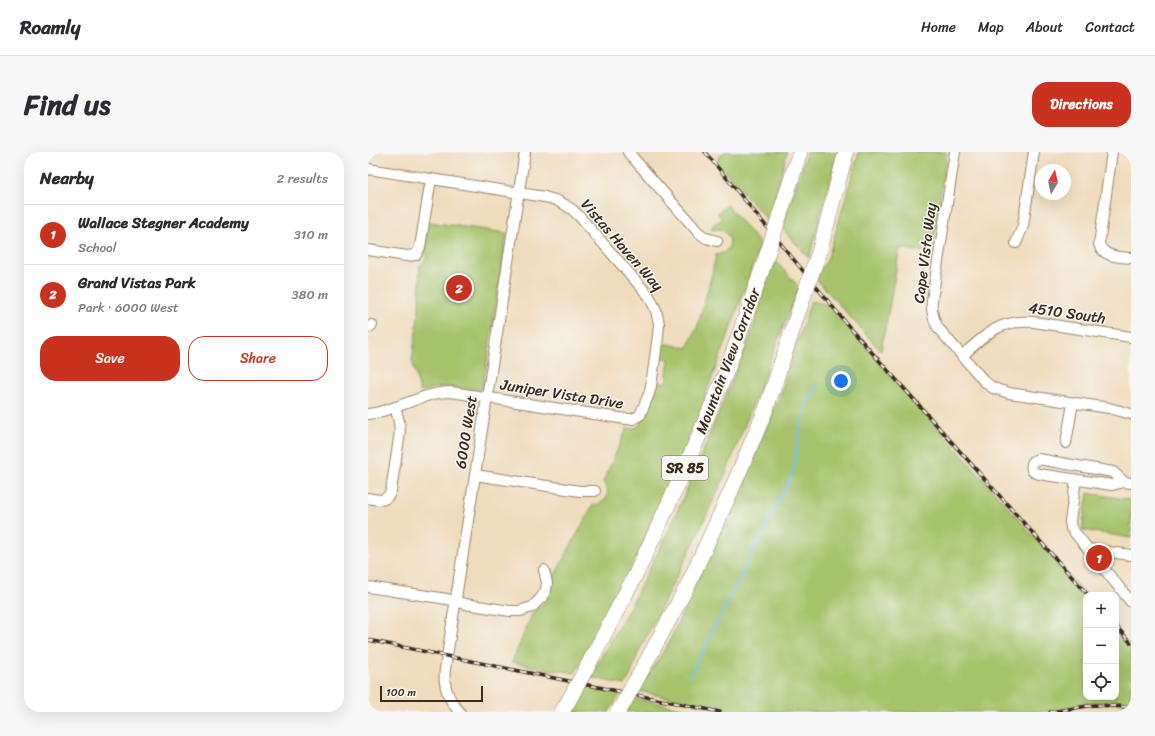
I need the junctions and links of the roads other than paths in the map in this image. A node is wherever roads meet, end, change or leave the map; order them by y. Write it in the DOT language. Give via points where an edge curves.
graph roads {
  1 [pos="525,152"];
  2 [pos="628,152"];
  3 [pos="800,152"];
  4 [pos="846,152"];
  5 [pos="955,152"];
  6 [pos="1034,152"];
  7 [pos="1112,152"];
  8 [pos="368,169"];
  9 [pos="431,179"];
  10 [pos="518,194"];
  11 [pos="717,241"];
  12 [pos="1016,243"];
  13 [pos="368,250"];
  14 [pos="1131,258"];
  15 [pos="1131,337"];
  16 [pos="962,356"];
  17 [pos="487,398"];
  18 [pos="1073,403"];
  19 [pos="396,407"];
  20 [pos="368,414"];
  21 [pos="1131,414"];
  22 [pos="633,419"];
  23 [pos="1066,443"];
  24 [pos="475,475"];
  25 [pos="1076,480"];
  26 [pos="1128,483"];
  27 [pos="595,491"];
  28 [pos="368,498"];
  29 [pos="1088,549"];
  30 [pos="1131,555"];
  31 [pos="544,570"];
  32 [pos="368,587"];
  33 [pos="455,602"];
  34 [pos="1131,602"];
  35 [pos="565,706"];
  36 [pos="618,711"];
  37 [pos="460,712"];
  1 -- 10 [label="street, 6000 West"];
  2 -- 11 [label="street" via="698,232"];
  3 -- 35 [label="highway, Mountain View Corridor / SR 85, bridge" via="727,370 637,572"];
  4 -- 36 [label="highway, bridge" via="820,249 766,409 688,585"];
  5 -- 16 [label="street, Cape Vista Way" via="932,306 938,328"];
  6 -- 12 [label="street" via="1023,226"];
  7 -- 14 [label="street" via="1099,244 1105,253"];
  8 -- 9 [label="street, Vistas Haven Way"];
  9 -- 10 [label="street, Vistas Haven Way"];
  9 -- 13 [label="street" via="420,247 416,255"];
  10 -- 17 [label="street, 6000 West"];
  10 -- 22 [label="street, Vistas Haven Way" via="545,197 575,211 645,290 653,303 658,317 659,332 651,386 641,413"];
  15 -- 16 [label="street, 4510 South" via="1020,321 1005,324 991,331"];
  16 -- 18 [label="street, Cape Vista Way" via="984,381 998,390"];
  17 -- 19 [label="street, Juniper Vista Drive" via="445,392"];
  17 -- 22 [label="street, Juniper Vista Drive"];
  17 -- 24 [label="street, 6000 West"];
  18 -- 21 [label="street, Cape Vista Way"];
  18 -- 23 [label="street"];
  19 -- 20 [label="street, Juniper Vista Drive"];
  19 -- 28 [label="street" via="400,432 391,491 389,496 381,500"];
  24 -- 27 [label="street" via="580,492"];
  24 -- 33 [label="street, 6000 West"];
  25 -- 26 [label="street" via="1112,485"];
  25 -- 26 [label="street" via="1034,473 1031,466 1033,461 1038,459 1113,472"];
  25 -- 29 [label="street" via="1070,525"];
  29 -- 30 [label="street"];
  29 -- 34 [label="street"];
  31 -- 33 [label="street" via="547,583 544,594 536,604 524,611"];
  32 -- 33 [label="street"];
  33 -- 37 [label="street, 6000 West" via="444,676 447,693"];
}
